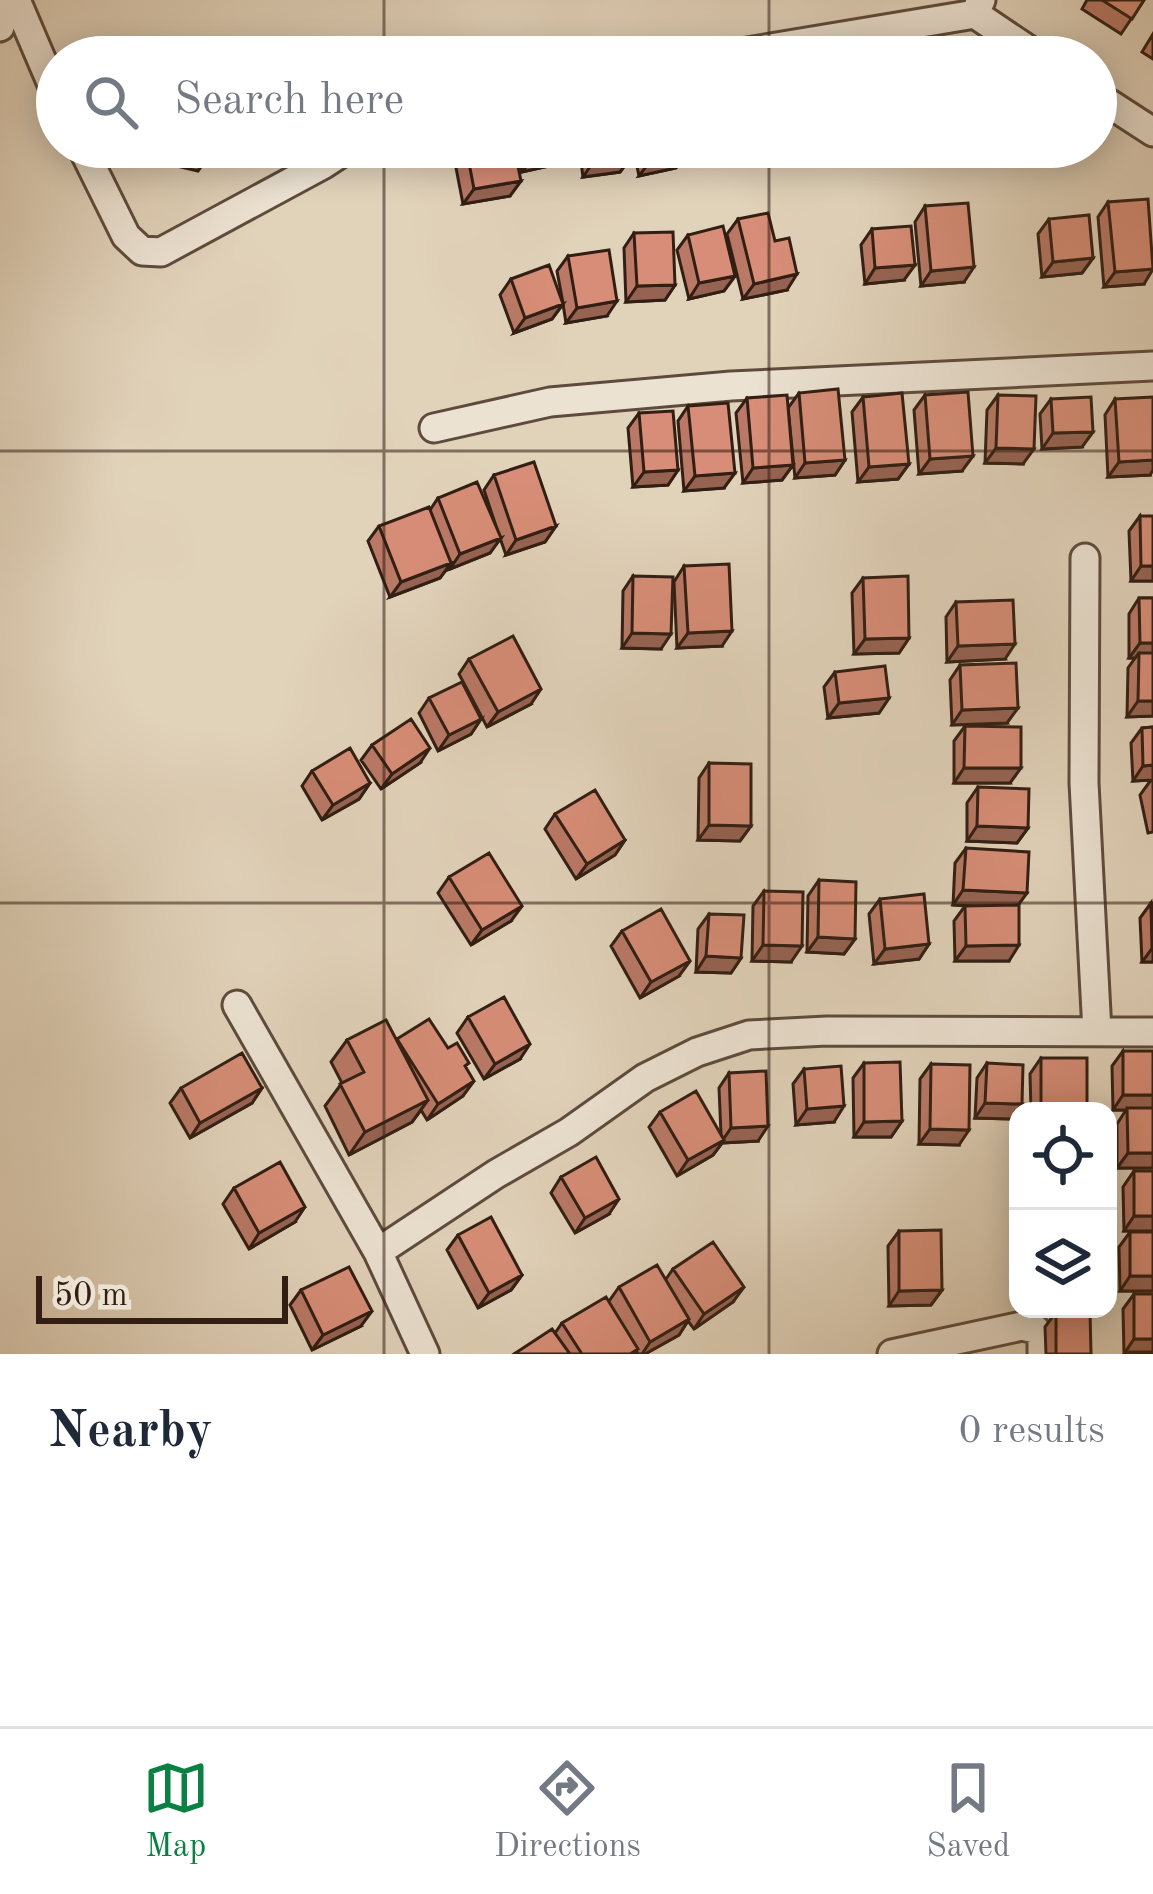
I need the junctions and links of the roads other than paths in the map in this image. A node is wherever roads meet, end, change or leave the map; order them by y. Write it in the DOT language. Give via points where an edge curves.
graph roads {
  1 [pos="5,0"];
  2 [pos="16,0"];
  3 [pos="978,7"];
  4 [pos="0,27"];
  5 [pos="827,36"];
  6 [pos="1013,36"];
  7 [pos="36,47"];
  8 [pos="1117,108"];
  9 [pos="1153,132"];
  10 [pos="92,168"];
  11 [pos="316,168"];
  12 [pos="1153,366"];
  13 [pos="434,428"];
  14 [pos="1085,558"];
  15 [pos="237,1005"];
  16 [pos="1097,1032"];
  17 [pos="1153,1032"];
  18 [pos="378,1252"];
  19 [pos="425,1354"];
  20 [pos="892,1354"];
  21 [pos="1042,1354"];
  1 -- 4 [label="street"];
  2 -- 7 [label="street"];
  3 -- 5 [label="street"];
  3 -- 6 [label="street"];
  8 -- 9 [label="street"];
  10 -- 11 [label="street" via="126,236 142,251 160,252"];
  12 -- 13 [label="street" via="730,386 550,402"];
  14 -- 16 [label="street" via="1084,783"];
  15 -- 18 [label="street"];
  16 -- 17 [label="street"];
  16 -- 18 [label="street" via="749,1035 645,1078"];
  18 -- 19 [label="street"];
  20 -- 21 [label="street" via="1022,1326 1042,1338"];
}
